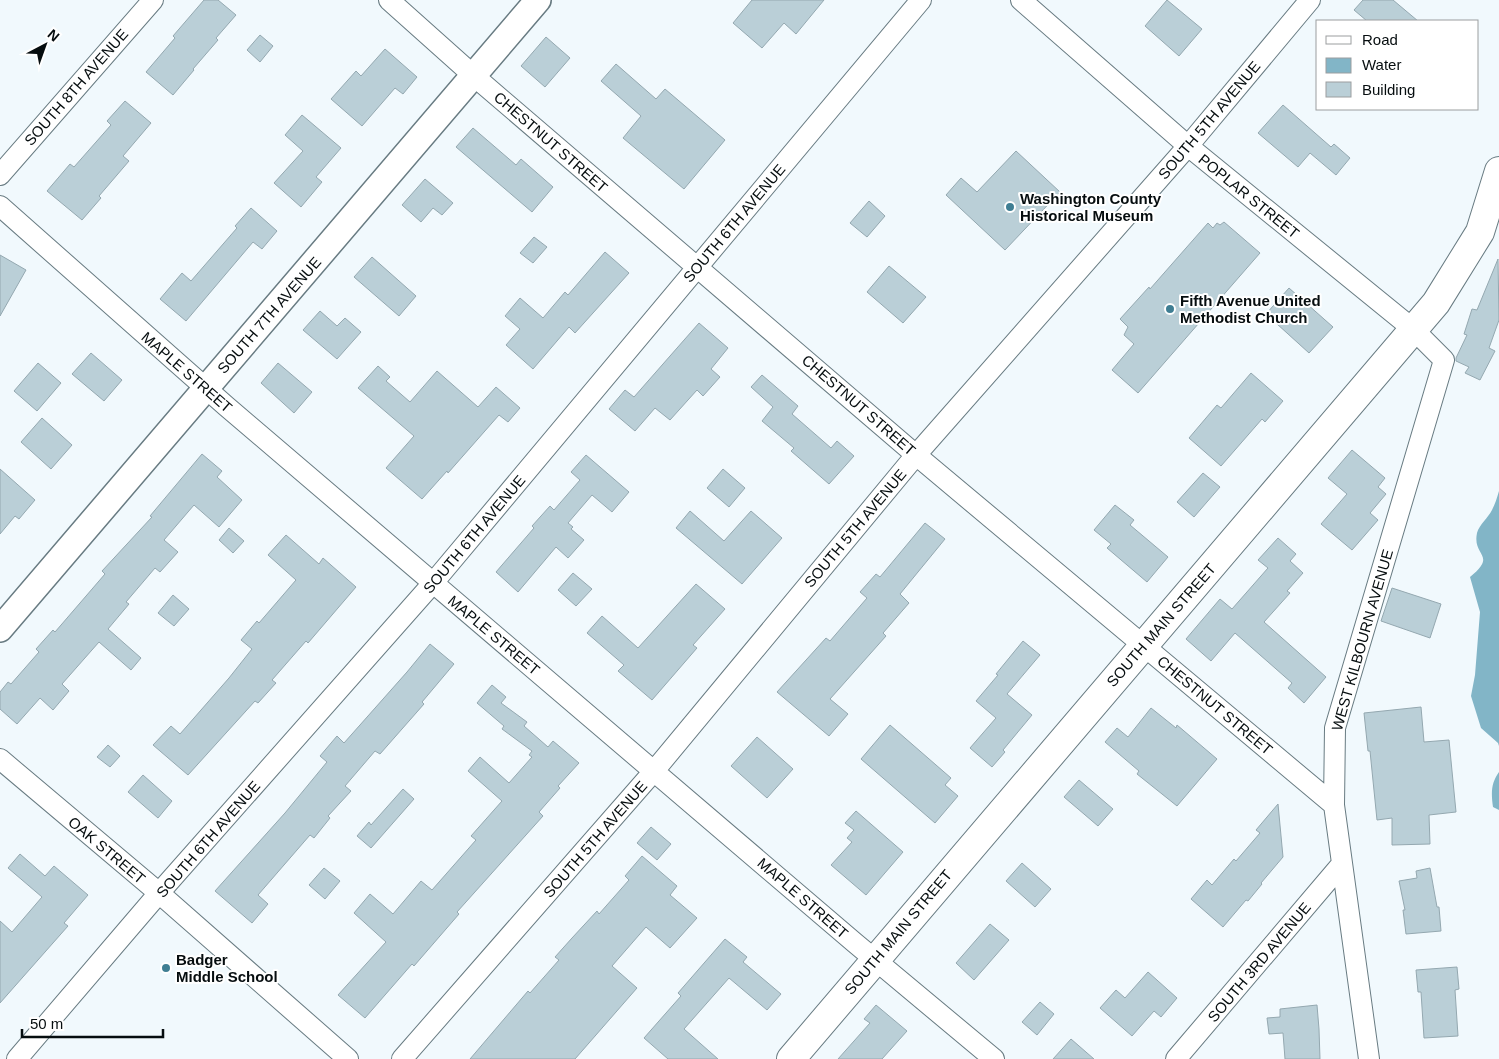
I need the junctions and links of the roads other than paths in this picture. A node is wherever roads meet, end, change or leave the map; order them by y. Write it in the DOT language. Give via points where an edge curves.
graph roads {
  1 [pos="152,0"];
  2 [pos="389,0"];
  3 [pos="538,0"];
  4 [pos="921,0"];
  5 [pos="1021,0"];
  6 [pos="1310,0"];
  7 [pos="474,76"];
  8 [pos="1188,146"];
  9 [pos="1499,171"];
  10 [pos="0,175"];
  11 [pos="0,206"];
  12 [pos="697,266"];
  13 [pos="1413,329"];
  14 [pos="206,389"];
  15 [pos="916,455"];
  16 [pos="433,583"];
  17 [pos="0,629"];
  18 [pos="1144,645"];
  19 [pos="0,759"];
  20 [pos="654,771"];
  21 [pos="1334,805"];
  22 [pos="1341,865"];
  23 [pos="159,893"];
  24 [pos="874,959"];
  25 [pos="18,1059"];
  26 [pos="348,1059"];
  27 [pos="402,1059"];
  28 [pos="791,1059"];
  29 [pos="994,1059"];
  30 [pos="1176,1059"];
  31 [pos="1369,1059"];
  1 -- 10 [label="street, SOUTH 8TH AVENUE"];
  2 -- 7 [label="street, CHESTNUT STREET"];
  3 -- 7 [label="street, SOUTH 7TH AVENUE"];
  4 -- 12 [label="street, SOUTH 6TH AVENUE"];
  5 -- 8 [label="street, POPLAR STREET"];
  6 -- 8 [label="street, SOUTH 5TH AVENUE"];
  7 -- 12 [label="street, CHESTNUT STREET"];
  7 -- 14 [label="street, SOUTH 7TH AVENUE"];
  8 -- 13 [label="street, POPLAR STREET"];
  8 -- 15 [label="street, SOUTH 5TH AVENUE"];
  9 -- 13 [label="main road, SOUTH MAIN STREET" via="1480,232 1436,303"];
  11 -- 14 [label="street, MAPLE STREET"];
  12 -- 15 [label="street, CHESTNUT STREET"];
  12 -- 16 [label="street, SOUTH 6TH AVENUE"];
  13 -- 18 [label="main road, SOUTH MAIN STREET"];
  13 -- 21 [label="street, WEST KILBOURN AVENUE" via="1444,360 1335,728"];
  14 -- 16 [label="street, MAPLE STREET"];
  14 -- 17 [label="street, SOUTH 7TH AVENUE"];
  15 -- 18 [label="street, CHESTNUT STREET"];
  15 -- 20 [label="street, SOUTH 5TH AVENUE"];
  16 -- 20 [label="street, MAPLE STREET"];
  16 -- 23 [label="street, SOUTH 6TH AVENUE"];
  18 -- 21 [label="street, CHESTNUT STREET"];
  18 -- 24 [label="main road, SOUTH MAIN STREET"];
  19 -- 23 [label="street, OAK STREET"];
  20 -- 24 [label="street, MAPLE STREET"];
  20 -- 27 [label="street, SOUTH 5TH AVENUE"];
  21 -- 22 [label="street, WEST KILBOURN AVENUE"];
  22 -- 30 [label="street, SOUTH 3RD AVENUE"];
  22 -- 31 [label="street, WEST KILBOURN AVENUE"];
  23 -- 25 [label="street, SOUTH 6TH AVENUE"];
  23 -- 26 [label="street, OAK STREET"];
  24 -- 28 [label="main road, SOUTH MAIN STREET"];
  24 -- 29 [label="street, MAPLE STREET"];
}
